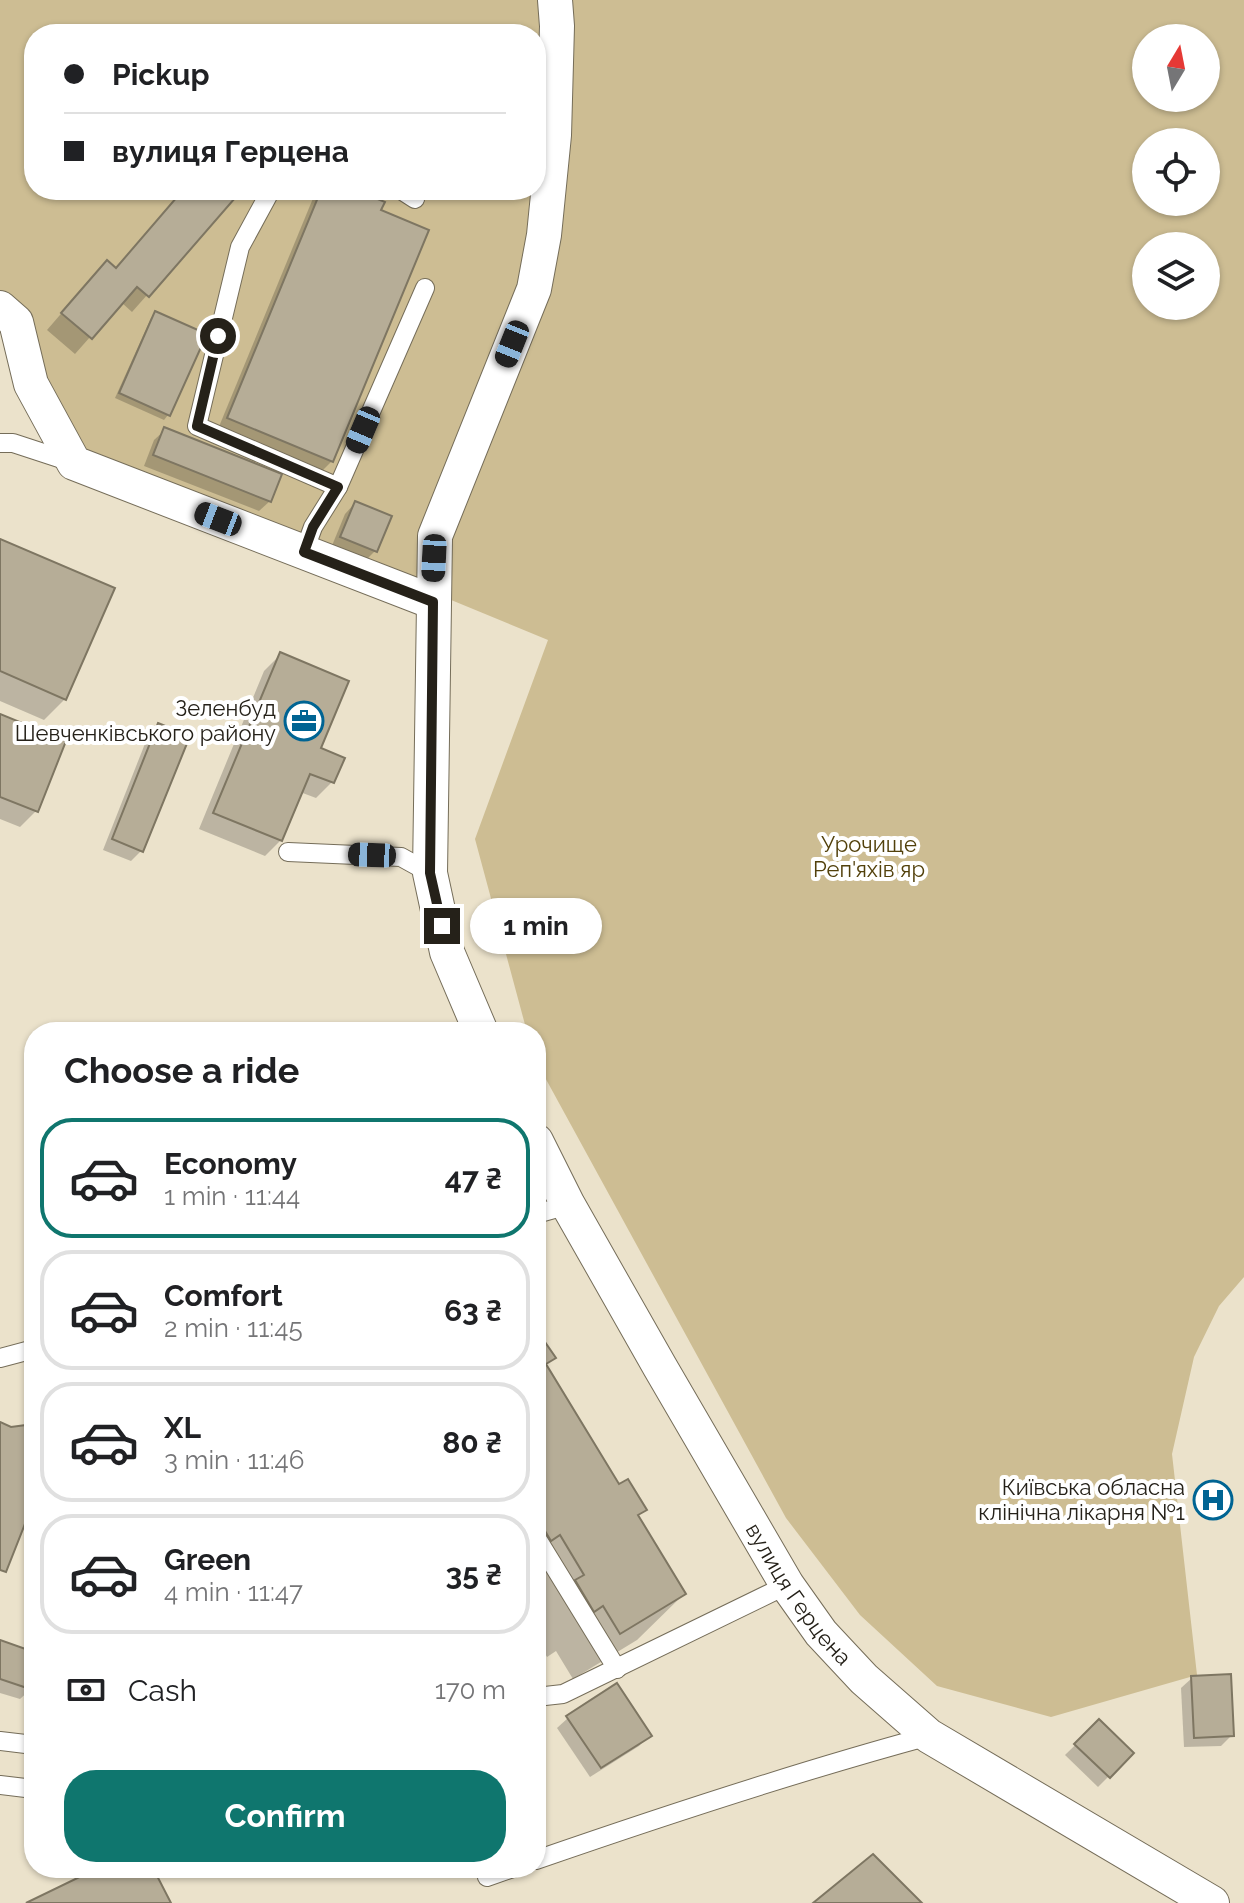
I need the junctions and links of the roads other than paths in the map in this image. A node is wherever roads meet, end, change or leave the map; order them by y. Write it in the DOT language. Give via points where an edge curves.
graph roads {
  1 [pos="555,0"];
  2 [pos="266,200"];
  3 [pos="425,288"];
  4 [pos="0,308"];
  5 [pos="0,443"];
  6 [pos="74,463"];
  7 [pos="338,487"];
  8 [pos="304,552"];
  9 [pos="433,602"];
  10 [pos="288,852"];
  11 [pos="430,873"];
  12 [pos="477,1022"];
  13 [pos="546,1161"];
  14 [pos="568,1205"];
  15 [pos="546,1211"];
  16 [pos="24,1352"];
  17 [pos="0,1358"];
  18 [pos="546,1553"];
  19 [pos="787,1585"];
  20 [pos="617,1669"];
  21 [pos="546,1696"];
  22 [pos="929,1736"];
  23 [pos="0,1741"];
  24 [pos="24,1744"];
  25 [pos="0,1785"];
  26 [pos="24,1788"];
  27 [pos="546,1857"];
  28 [pos="1212,1903"];
  1 -- 9 [label="street" via="554,135 534,289 435,536"];
  2 -- 7 [label="lane" via="240,247 197,426"];
  3 -- 7 [label="lane"];
  4 -- 6 [label="street" via="16,322 31,384"];
  5 -- 6 [label="lane"];
  6 -- 8 [label="street"];
  7 -- 8 [label="lane"];
  8 -- 9 [label="street"];
  9 -- 11 [label="street"];
  10 -- 11 [label="lane" via="401,857"];
  11 -- 12 [label="street" via="447,952"];
  13 -- 14 [label="street, вулиця Герцена"];
  14 -- 15 [label="lane"];
  14 -- 19 [label="street, вулиця Герцена"];
  16 -- 17 [label="lane"];
  18 -- 20 [label="lane"];
  19 -- 20 [label="lane"];
  19 -- 22 [label="street, вулиця Герцена" via="821,1633 864,1679"];
  20 -- 21 [label="lane" via="563,1694"];
  22 -- 27 [label="lane" via="686,1808"];
  22 -- 28 [label="street, вулиця Герцена"];
  23 -- 24 [label="lane"];
  25 -- 26 [label="lane"];
}
